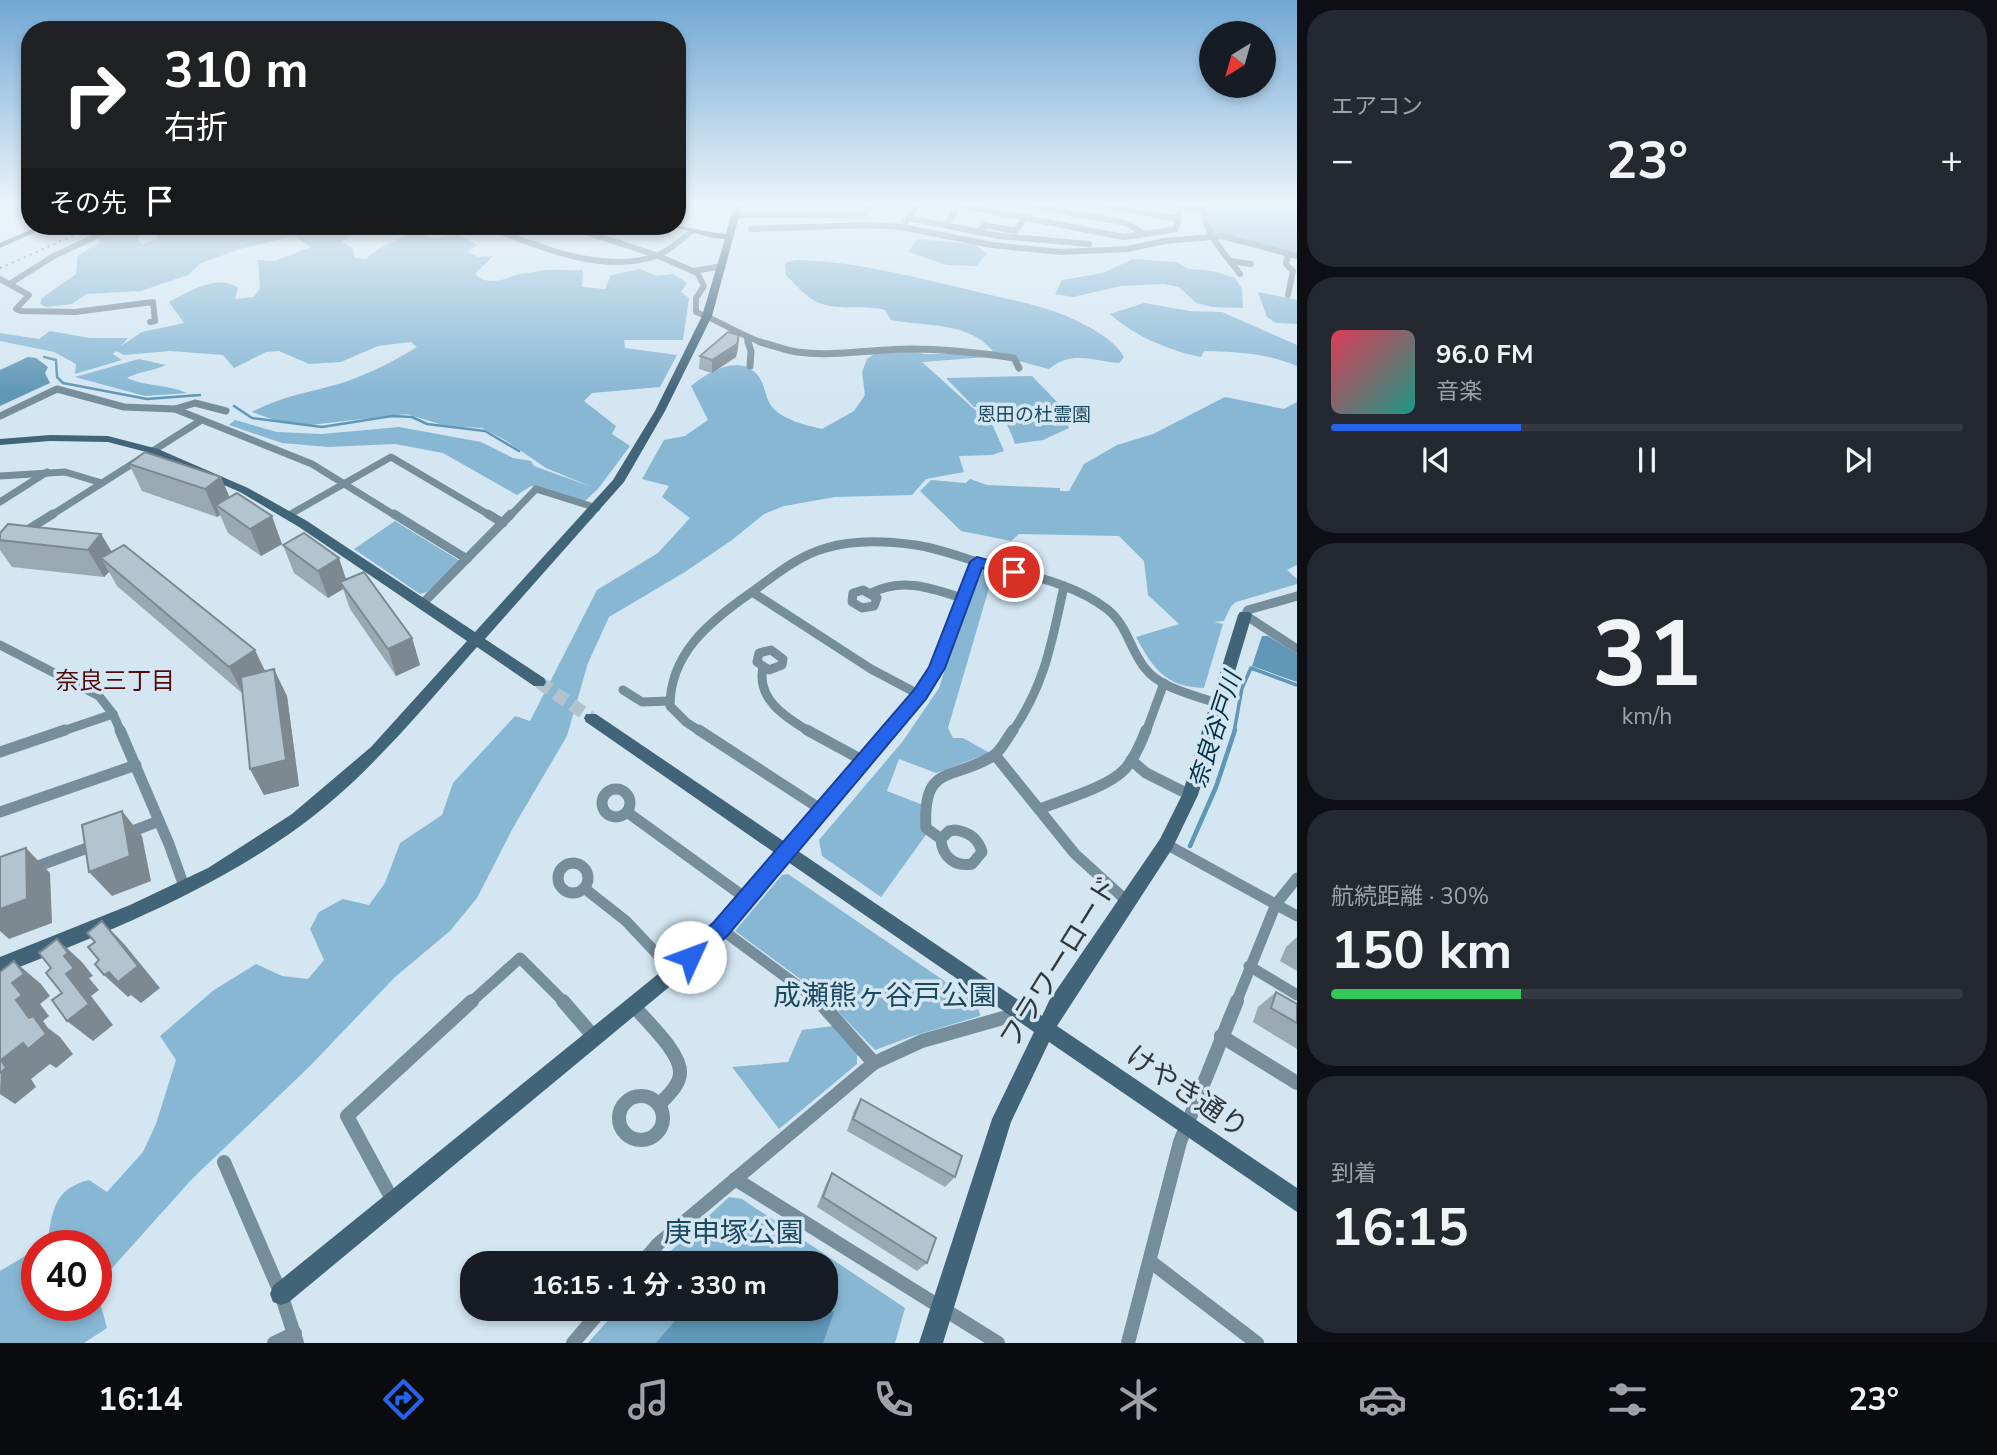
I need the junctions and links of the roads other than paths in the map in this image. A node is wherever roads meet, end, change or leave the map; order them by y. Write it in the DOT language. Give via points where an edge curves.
graph roads {
  1 [pos="35,268"];
  2 [pos="685,268"];
  3 [pos="710,268"];
  4 [pos="722,268"];
  5 [pos="1236,268"];
  6 [pos="1290,268"];
  7 [pos="693,271"];
  8 [pos="1240,274"];
  9 [pos="0,279"];
  10 [pos="11,283"];
  11 [pos="1292,291"];
  12 [pos="707,316"];
  13 [pos="155,321"];
  14 [pos="747,338"];
  15 [pos="750,366"];
  16 [pos="1019,368"];
  17 [pos="175,410"];
  18 [pos="226,411"];
  19 [pos="0,416"];
  20 [pos="200,421"];
  21 [pos="0,442"];
  22 [pos="154,451"];
  23 [pos="50,471"];
  24 [pos="0,476"];
  25 [pos="102,483"];
  26 [pos="343,484"];
  27 [pos="0,502"];
  28 [pos="597,508"];
  29 [pos="289,515"];
  30 [pos="503,523"];
  31 [pos="11,540"];
  32 [pos="467,559"];
  33 [pos="977,562"];
  34 [pos="1064,586"];
  35 [pos="752,592"];
  36 [pos="871,593"];
  37 [pos="1297,596"];
  38 [pos="962,598"];
  39 [pos="422,604"];
  40 [pos="1245,615"];
  41 [pos="477,641"];
  42 [pos="0,645"];
  43 [pos="1297,649"];
  44 [pos="763,667"];
  45 [pos="539,682"];
  46 [pos="1164,683"];
  47 [pos="623,690"];
  48 [pos="920,695"];
  49 [pos="670,701"];
  50 [pos="1219,705"];
  51 [pos="113,714"];
  52 [pos="591,718"];
  53 [pos="0,751"];
  54 [pos="995,755"];
  55 [pos="1131,760"];
  56 [pos="864,761"];
  57 [pos="136,765"];
  58 [pos="1190,795"];
  59 [pos="1040,809"];
  60 [pos="822,810"];
  61 [pos="0,812"];
  62 [pos="627,812"];
  63 [pos="159,821"];
  64 [pos="941,838"];
  65 [pos="1166,844"];
  66 [pos="787,852"];
  67 [pos="12,875"];
  68 [pos="1297,878"];
  69 [pos="584,888"];
  70 [pos="185,889"];
  71 [pos="747,899"];
  72 [pos="1128,902"];
  73 [pos="1276,904"];
  74 [pos="1297,916"];
  75 [pos="721,929"];
  76 [pos="0,966"];
  77 [pos="1250,966"];
  78 [pos="674,972"];
  79 [pos="1297,995"];
  80 [pos="633,1005"];
  81 [pos="1021,1013"];
  82 [pos="1045,1029"];
  83 [pos="1221,1036"];
  84 [pos="594,1037"];
  85 [pos="874,1063"];
  86 [pos="1297,1083"];
  87 [pos="659,1105"];
  88 [pos="1186,1126"];
  89 [pos="224,1161"];
  90 [pos="736,1179"];
  91 [pos="393,1201"];
  92 [pos="1297,1201"];
  93 [pos="652,1251"];
  94 [pos="1151,1262"];
  95 [pos="281,1294"];
  96 [pos="941,1308"];
  97 [pos="592,1321"];
  98 [pos="296,1338"];
  99 [pos="274,1343"];
  100 [pos="573,1343"];
  101 [pos="931,1343"];
  102 [pos="998,1343"];
  103 [pos="1128,1343"];
  104 [pos="1257,1343"];
  1 -- 10 [label="street"];
  2 -- 7 [label="street"];
  3 -- 7 [label="street"];
  4 -- 12 [label="street"];
  5 -- 8 [label="street"];
  6 -- 11 [label="street"];
  7 -- 12 [label="street" via="704,286 695,310"];
  9 -- 10 [label="street"];
  10 -- 13 [label="street" via="29,295 16,309 21,311 75,312 153,302"];
  12 -- 14 [label="street"];
  12 -- 28 [label="street" via="640,447"];
  14 -- 15 [label="street"];
  14 -- 16 [label="street" via="777,349 808,353 915,349 984,353 1014,358"];
  17 -- 18 [label="street" via="195,403"];
  17 -- 19 [label="street" via="124,407 57,389"];
  17 -- 20 [label="street"];
  20 -- 22 [label="street"];
  20 -- 26 [label="street" via="312,464"];
  21 -- 22 [label="street" via="84,437"];
  22 -- 25 [label="street"];
  22 -- 29 [label="street"];
  23 -- 24 [label="street"];
  23 -- 25 [label="street" via="74,471"];
  23 -- 27 [label="street"];
  25 -- 31 [label="street"];
  26 -- 29 [label="street"];
  26 -- 30 [label="street" via="391,457"];
  26 -- 32 [label="street"];
  28 -- 30 [label="street" via="536,489"];
  28 -- 41 [label="street"];
  29 -- 39 [label="street"];
  30 -- 32 [label="street"];
  32 -- 39 [label="street"];
  33 -- 34 [label="street"];
  33 -- 35 [label="street" via="917,545 858,542 806,555"];
  33 -- 38 [label="street"];
  34 -- 46 [label="street" via="1111,614 1125,628 1142,664"];
  34 -- 54 [label="street" via="1040,686"];
  35 -- 48 [label="street"];
  35 -- 49 [label="street" via="709,624 682,656"];
  36 -- 38 [label="street" via="889,584 906,583"];
  37 -- 40 [label="street" via="1248,610"];
  38 -- 48 [label="street" via="937,668"];
  39 -- 41 [label="street"];
  40 -- 43 [label="street"];
  40 -- 50 [label="street, フラワーロード"];
  41 -- 45 [label="street"];
  41 -- 70 [label="street" via="376,751 326,797 268,840"];
  42 -- 51 [label="street" via="99,696"];
  44 -- 56 [label="street" via="759,688 766,700"];
  46 -- 50 [label="street"];
  46 -- 55 [label="street"];
  47 -- 49 [label="street" via="642,702"];
  48 -- 56 [label="street"];
  49 -- 60 [label="street" via="686,722"];
  50 -- 58 [label="street, フラワーロード"];
  51 -- 53 [label="street"];
  51 -- 57 [label="street"];
  52 -- 66 [label="street, けやき通り"];
  54 -- 59 [label="street"];
  54 -- 64 [label="street" via="946,772 932,787 926,828"];
  55 -- 58 [label="street" via="1146,773"];
  55 -- 59 [label="street" via="1119,775"];
  56 -- 60 [label="street"];
  57 -- 61 [label="street"];
  57 -- 63 [label="street"];
  58 -- 65 [label="street, フラワーロード"];
  59 -- 72 [label="street" via="1112,892"];
  60 -- 66 [label="street"];
  62 -- 71 [label="street"];
  63 -- 67 [label="street"];
  63 -- 70 [label="street"];
  65 -- 72 [label="street, フラワーロード"];
  65 -- 73 [label="street"];
  66 -- 71 [label="street"];
  66 -- 81 [label="street, けやき通り"];
  68 -- 73 [label="street"];
  69 -- 78 [label="street" via="626,920"];
  70 -- 76 [label="street"];
  71 -- 75 [label="street"];
  72 -- 82 [label="street, フラワーロード"];
  73 -- 74 [label="street"];
  73 -- 77 [label="street"];
  75 -- 78 [label="street"];
  75 -- 85 [label="street" via="818,1000"];
  77 -- 79 [label="street"];
  77 -- 83 [label="street"];
  78 -- 80 [label="street"];
  80 -- 84 [label="street"];
  80 -- 87 [label="street" via="676,1056 680,1072"];
  81 -- 82 [label="street, けやき通り"];
  81 -- 85 [label="street" via="922,1041"];
  82 -- 88 [label="street, けやき通り"];
  82 -- 96 [label="street, フラワーロード" via="1002,1119"];
  83 -- 86 [label="street"];
  83 -- 88 [label="street"];
  84 -- 91 [label="street"];
  84 -- 91 [label="street" via="520,958 347,1116"];
  85 -- 90 [label="street"];
  88 -- 92 [label="street, けやき通り"];
  88 -- 94 [label="street"];
  89 -- 95 [label="street"];
  90 -- 93 [label="street"];
  90 -- 96 [label="street"];
  91 -- 95 [label="street"];
  94 -- 103 [label="street"];
  94 -- 104 [label="street"];
  95 -- 98 [label="street"];
  96 -- 101 [label="street, フラワーロード"];
  96 -- 102 [label="street"];
  97 -- 100 [label="street"];
  98 -- 99 [label="street"];
}
